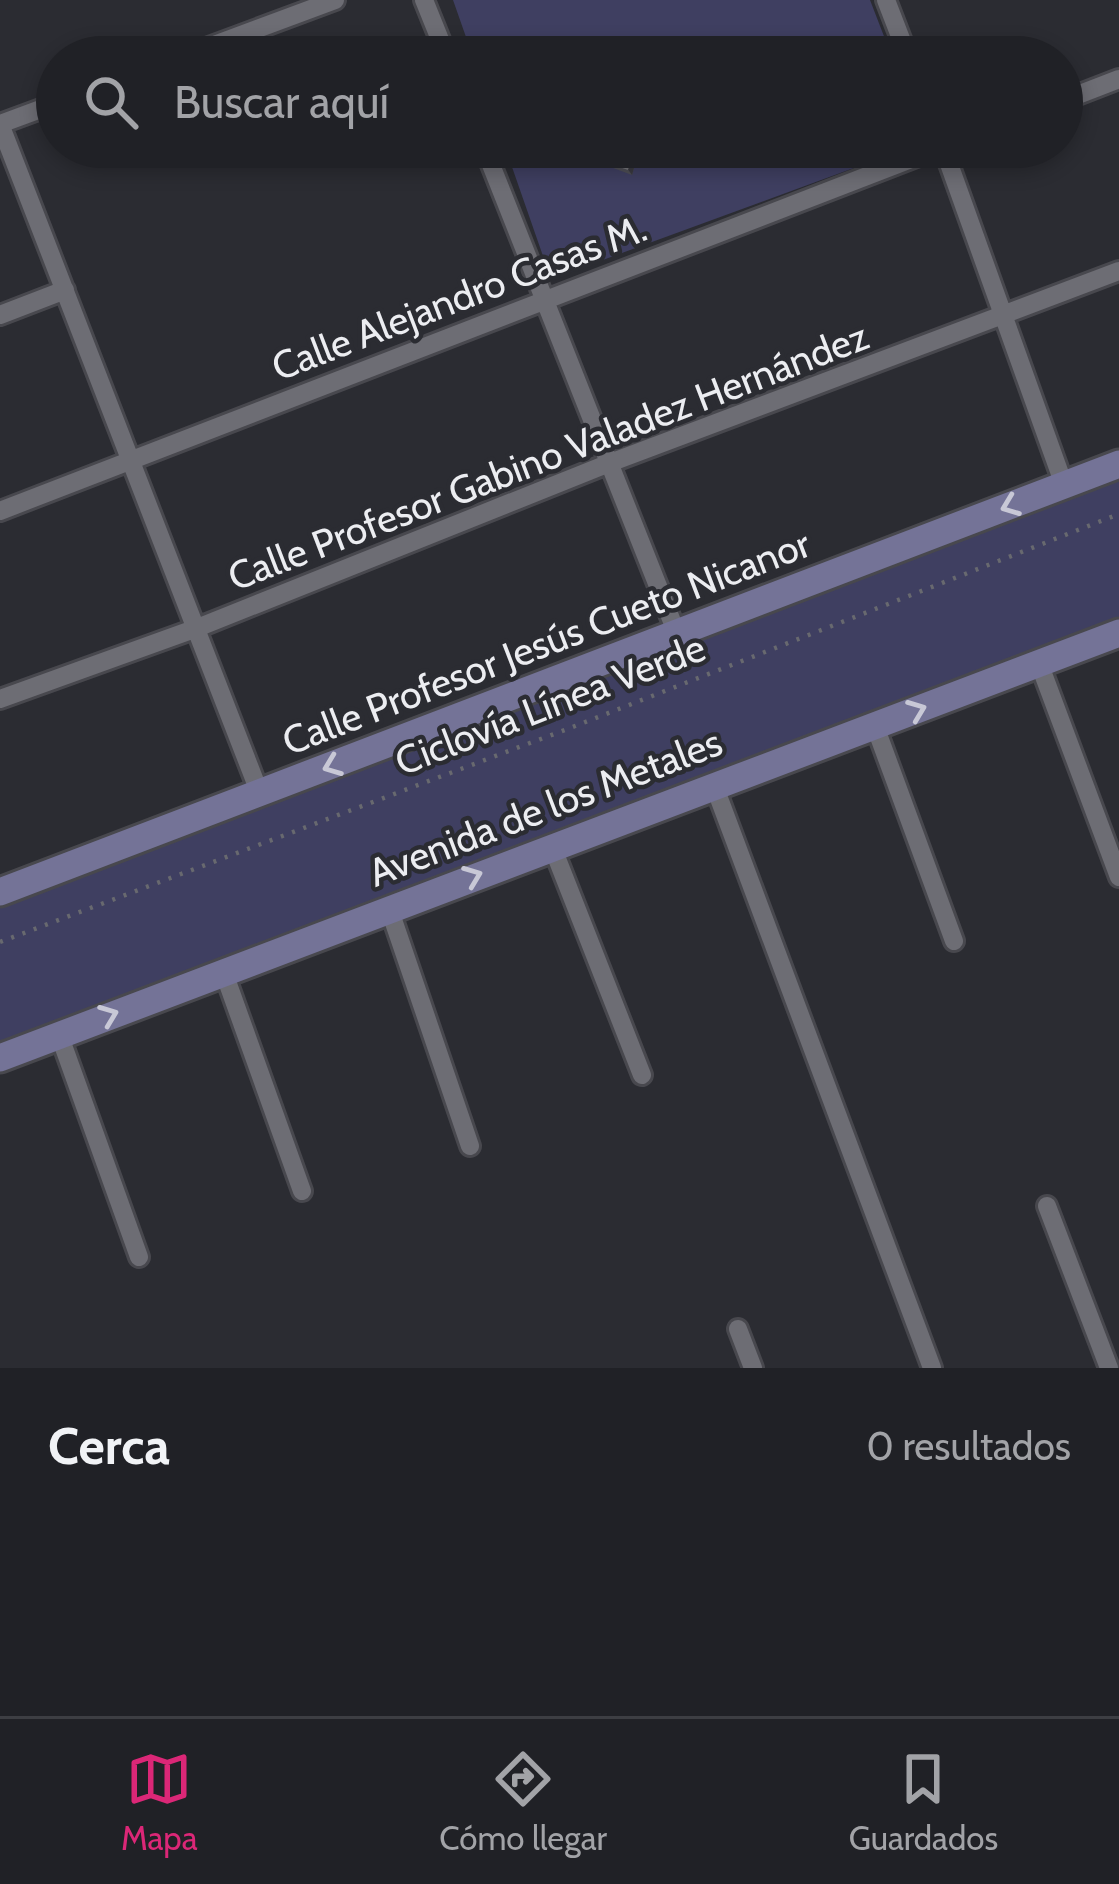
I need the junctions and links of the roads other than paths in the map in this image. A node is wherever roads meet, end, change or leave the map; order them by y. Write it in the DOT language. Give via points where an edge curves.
graph roads {
  1 [pos="335,0"];
  2 [pos="424,0"];
  3 [pos="886,0"];
  4 [pos="238,36"];
  5 [pos="439,36"];
  6 [pos="900,36"];
  7 [pos="1119,79"];
  8 [pos="1083,93"];
  9 [pos="36,111"];
  10 [pos="0,124"];
  11 [pos="492,168"];
  12 [pos="888,168"];
  13 [pos="951,168"];
  14 [pos="1119,271"];
  15 [pos="65,290"];
  16 [pos="545,298"];
  17 [pos="1005,314"];
  18 [pos="0,315"];
  19 [pos="132,460"];
  20 [pos="607,464"];
  21 [pos="1119,464"];
  22 [pos="1064,484"];
  23 [pos="0,511"];
  24 [pos="197,628"];
  25 [pos="1119,633"];
  26 [pos="677,634"];
  27 [pos="1040,663"];
  28 [pos="0,699"];
  29 [pos="875,726"];
  30 [pos="714,784"];
  31 [pos="260,794"];
  32 [pos="552,846"];
  33 [pos="1119,877"];
  34 [pos="0,892"];
  35 [pos="389,908"];
  36 [pos="954,941"];
  37 [pos="224,970"];
  38 [pos="58,1034"];
  39 [pos="0,1058"];
  40 [pos="642,1075"];
  41 [pos="470,1146"];
  42 [pos="302,1190"];
  43 [pos="1047,1206"];
  44 [pos="139,1257"];
  45 [pos="738,1329"];
  46 [pos="753,1368"];
  47 [pos="932,1368"];
  48 [pos="1109,1368"];
  1 -- 4 [label="street"];
  2 -- 5 [label="street"];
  3 -- 6 [label="street"];
  7 -- 8 [label="street"];
  9 -- 10 [label="street"];
  10 -- 15 [label="street"];
  11 -- 16 [label="street"];
  12 -- 16 [label="street, Calle Alejandro Casas M."];
  13 -- 17 [label="street"];
  14 -- 17 [label="street, Calle Profesor Gabino Valadez Hernández"];
  15 -- 18 [label="street"];
  15 -- 19 [label="street"];
  16 -- 19 [label="street, Calle Alejandro Casas M."];
  16 -- 20 [label="street"];
  17 -- 20 [label="street, Calle Profesor Gabino Valadez Hernández"];
  17 -- 22 [label="street"];
  19 -- 23 [label="street, Calle Alejandro Casas M."];
  19 -- 24 [label="street"];
  20 -- 24 [label="street, Calle Profesor Gabino Valadez Hernández"];
  20 -- 26 [label="street"];
  21 -- 22 [label="street, Calle Profesor Jesús Cueto Nicanor"];
  22 -- 26 [label="street, Calle Profesor Jesús Cueto Nicanor, one-way"];
  24 -- 28 [label="street, Calle Profesor Gabino Valadez Hernández"];
  24 -- 31 [label="street"];
  25 -- 27 [label="street, Avenida de los Metales"];
  26 -- 31 [label="street, Calle Profesor Jesús Cueto Nicanor, one-way"];
  29 -- 27 [label="street, Avenida de los Metales, one-way"];
  27 -- 33 [label="street"];
  29 -- 30 [label="street, Avenida de los Metales"];
  29 -- 36 [label="street"];
  30 -- 32 [label="street, Avenida de los Metales"];
  30 -- 47 [label="street"];
  31 -- 34 [label="street, Calle Profesor Jesús Cueto Nicanor"];
  35 -- 32 [label="street, Avenida de los Metales, one-way"];
  32 -- 40 [label="street"];
  35 -- 37 [label="street, Avenida de los Metales"];
  35 -- 41 [label="street"];
  38 -- 37 [label="street, Avenida de los Metales, one-way"];
  37 -- 42 [label="street"];
  38 -- 39 [label="street, Avenida de los Metales"];
  38 -- 44 [label="street"];
  43 -- 48 [label="street"];
  45 -- 46 [label="street"];
}
